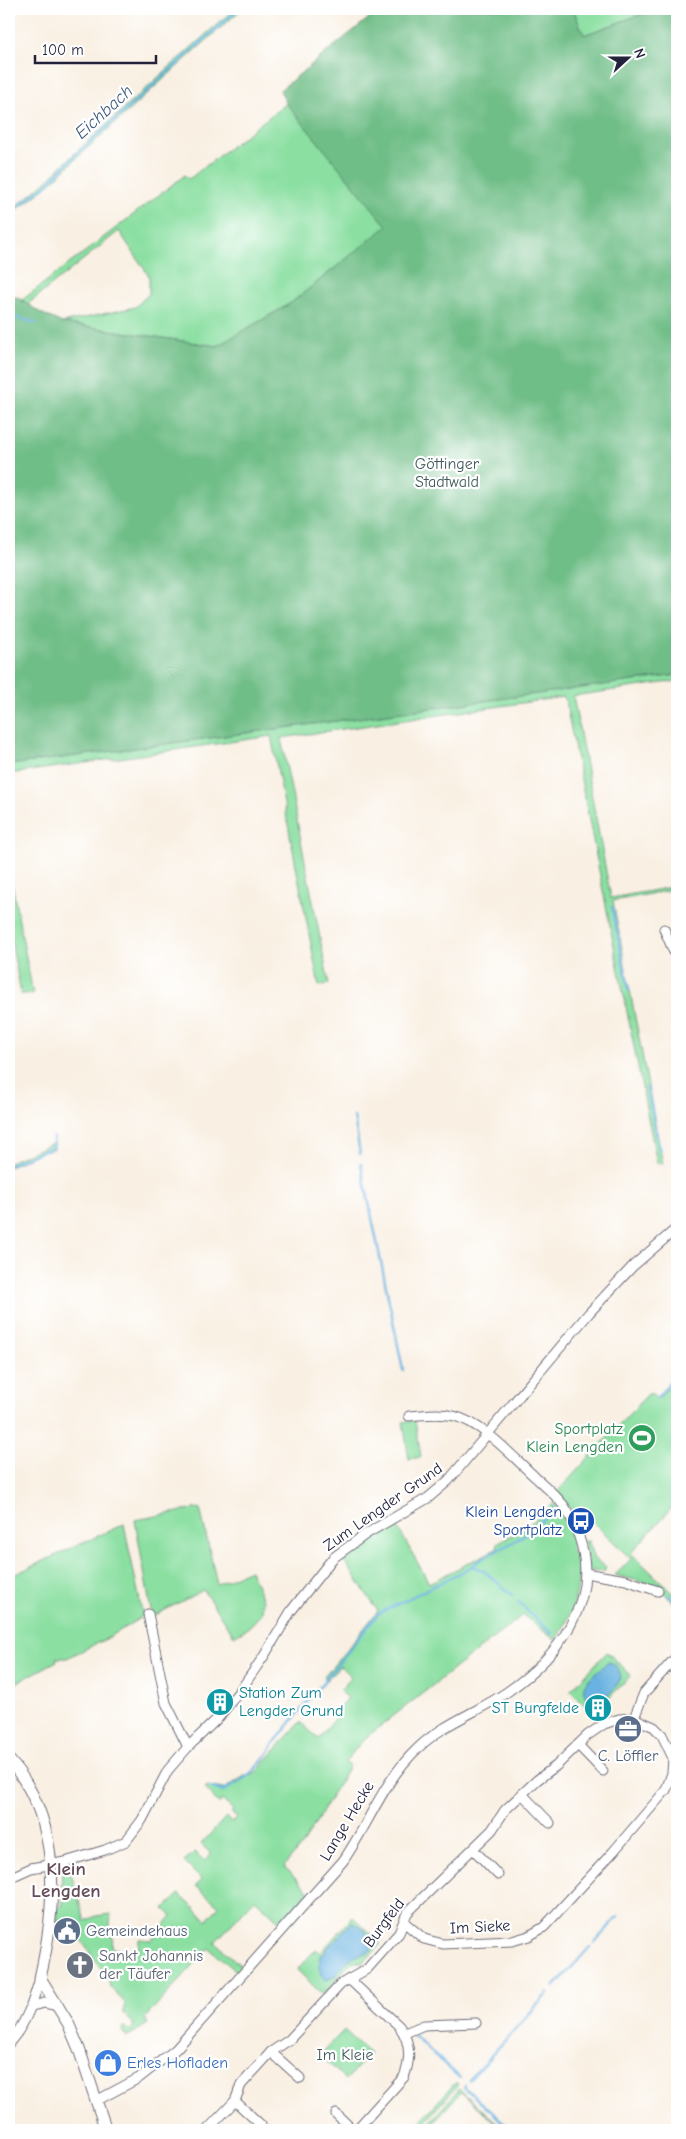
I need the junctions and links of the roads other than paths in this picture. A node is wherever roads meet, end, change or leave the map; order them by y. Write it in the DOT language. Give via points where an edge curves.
graph roads {
  1 [pos="664,929"];
  2 [pos="677,959"];
  3 [pos="677,1228"];
  4 [pos="409,1416"];
  5 [pos="488,1435"];
  6 [pos="585,1573"];
  7 [pos="658,1591"];
  8 [pos="148,1614"];
  9 [pos="677,1656"];
  10 [pos="634,1718"];
  11 [pos="578,1746"];
  12 [pos="188,1747"];
  13 [pos="675,1757"];
  14 [pos="9,1760"];
  15 [pos="602,1771"];
  16 [pos="522,1794"];
  17 [pos="550,1823"];
  18 [pos="473,1849"];
  19 [pos="50,1864"];
  20 [pos="498,1875"];
  21 [pos="9,1878"];
  22 [pos="404,1922"];
  23 [pos="40,1978"];
  24 [pos="348,1979"];
  25 [pos="32,2006"];
  26 [pos="59,2006"];
  27 [pos="476,2023"];
  28 [pos="405,2033"];
  29 [pos="9,2043"];
  30 [pos="271,2052"];
  31 [pos="300,2078"];
  32 [pos="96,2101"];
  33 [pos="235,2101"];
  34 [pos="336,2114"];
  35 [pos="261,2125"];
  36 [pos="106,2130"];
  37 [pos="207,2130"];
  38 [pos="354,2130"];
  1 -- 2 [label="street"];
  3 -- 5 [label="street, Zum Lengder Grund" via="606,1294"];
  4 -- 5 [label="street" via="456,1416 468,1420"];
  5 -- 6 [label="street, Lange Hecke" via="564,1505 582,1545"];
  5 -- 12 [label="street, Zum Lengder Grund" via="460,1469 428,1498 366,1534 333,1558 292,1611 244,1685"];
  6 -- 7 [label="street" via="626,1580"];
  6 -- 32 [label="street, Lange Hecke" via="577,1614 566,1635 544,1662 507,1692 451,1723 418,1747 382,1790 343,1861 218,2003 163,2061"];
  8 -- 12 [label="street" via="166,1703"];
  9 -- 10 [label="street" via="644,1693"];
  10 -- 11 [label="street, Burgfeld" via="604,1724"];
  10 -- 13 [label="street" via="654,1727"];
  11 -- 15 [label="street"];
  11 -- 16 [label="street, Burgfeld"];
  12 -- 19 [label="street, Zum Lengder Grund" via="168,1770 142,1820 126,1841 106,1850"];
  13 -- 22 [label="street, Im Sieke" via="666,1790 544,1927 521,1939 457,1944 424,1940"];
  14 -- 19 [label="main road" via="26,1781 38,1806 46,1829"];
  16 -- 17 [label="street"];
  16 -- 18 [label="street, Burgfeld"];
  18 -- 20 [label="street"];
  18 -- 22 [label="street, Burgfeld" via="407,1913"];
  19 -- 21 [label="street, Zum Lengder Grund"];
  19 -- 23 [label="main road" via="50,1919"];
  22 -- 24 [label="street, Burgfeld" via="399,1933 367,1969"];
  23 -- 25 [label="street"];
  23 -- 26 [label="main road"];
  24 -- 28 [label="street"];
  24 -- 30 [label="street, Burgfeld" via="288,2040"];
  25 -- 26 [label="street" via="44,2003"];
  25 -- 29 [label="street"];
  26 -- 32 [label="main road" via="79,2049"];
  27 -- 28 [label="street" via="424,2026"];
  28 -- 38 [label="street" via="409,2058 404,2077"];
  30 -- 31 [label="street"];
  30 -- 33 [label="street, Burgfeld" via="240,2085"];
  32 -- 36 [label="main road"];
  33 -- 35 [label="street"];
  33 -- 37 [label="street, Burgfeld"];
  34 -- 38 [label="street"];
}
